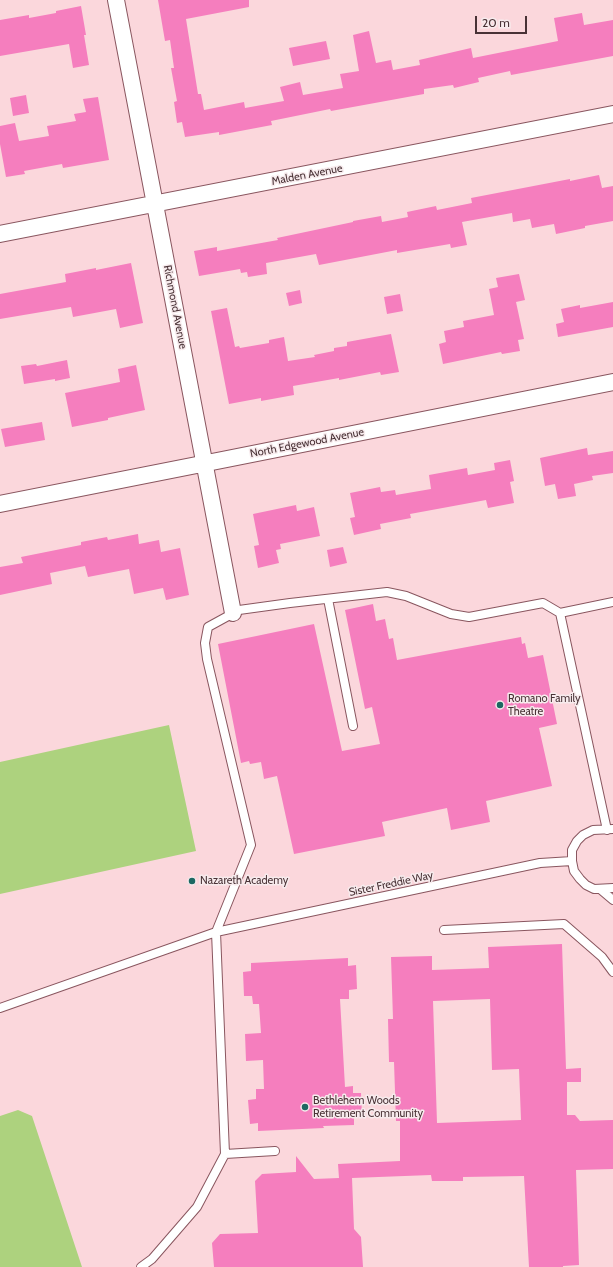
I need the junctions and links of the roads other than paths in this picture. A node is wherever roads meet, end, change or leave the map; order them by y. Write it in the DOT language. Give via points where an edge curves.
graph roads {
  1 [pos="116,0"];
  2 [pos="613,114"];
  3 [pos="155,204"];
  4 [pos="0,234"];
  5 [pos="613,382"];
  6 [pos="205,464"];
  7 [pos="0,504"];
  8 [pos="328,599"];
  9 [pos="613,602"];
  10 [pos="233,613"];
  11 [pos="560,613"];
  12 [pos="353,726"];
  13 [pos="610,829"];
  14 [pos="572,861"];
  15 [pos="613,888"];
  16 [pos="600,889"];
  17 [pos="613,900"];
  18 [pos="444,930"];
  19 [pos="216,932"];
  20 [pos="613,972"];
  21 [pos="0,1008"];
  22 [pos="275,1151"];
  23 [pos="225,1154"];
  24 [pos="141,1267"];
  1 -- 3 [label="street, Richmond Avenue"];
  2 -- 3 [label="street, Malden Avenue"];
  3 -- 4 [label="street, Malden Avenue"];
  3 -- 6 [label="street, Richmond Avenue"];
  5 -- 6 [label="street, North Edgewood Avenue"];
  6 -- 7 [label="street, North Edgewood Avenue"];
  6 -- 10 [label="street, Richmond Avenue"];
  8 -- 10 [label="lane" via="239,610"];
  8 -- 11 [label="lane" via="387,592 406,596 451,614 468,617 543,603"];
  8 -- 12 [label="lane"];
  9 -- 11 [label="lane"];
  10 -- 19 [label="lane" via="208,627 205,643 251,845"];
  11 -- 13 [label="lane"];
  13 -- 14 [label="lane" via="593,830 583,835 572,850"];
  14 -- 16 [label="lane" via="574,871 580,879 586,885"];
  14 -- 19 [label="lane, Sister Freddie Way" via="540,863"];
  15 -- 16 [label="lane"];
  16 -- 17 [label="lane"];
  18 -- 20 [label="lane" via="564,924 602,957"];
  19 -- 21 [label="lane, Sister Freddie Way"];
  19 -- 23 [label="lane"];
  22 -- 23 [label="lane"];
  23 -- 24 [label="lane" via="197,1207 152,1259"];
}
